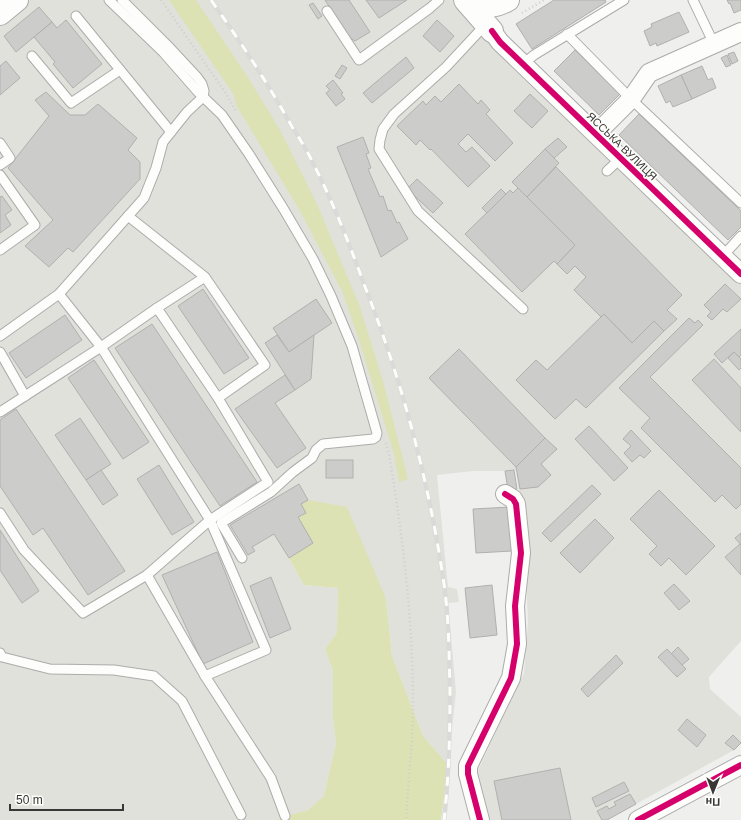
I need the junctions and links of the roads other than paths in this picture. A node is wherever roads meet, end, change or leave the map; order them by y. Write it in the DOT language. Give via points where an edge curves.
graph roads {
  1 [pos="17,0"];
  2 [pos="109,0"];
  3 [pos="122,0"];
  4 [pos="439,0"];
  5 [pos="624,0"];
  6 [pos="693,0"];
  7 [pos="468,4"];
  8 [pos="510,6"];
  9 [pos="327,11"];
  10 [pos="0,14"];
  11 [pos="76,16"];
  12 [pos="489,27"];
  13 [pos="741,32"];
  14 [pos="567,34"];
  15 [pos="714,44"];
  16 [pos="32,56"];
  17 [pos="523,64"];
  18 [pos="120,70"];
  19 [pos="203,97"];
  20 [pos="631,99"];
  21 [pos="171,132"];
  22 [pos="596,134"];
  23 [pos="0,143"];
  24 [pos="621,158"];
  25 [pos="0,165"];
  26 [pos="607,171"];
  27 [pos="0,175"];
  28 [pos="741,203"];
  29 [pos="128,216"];
  30 [pos="741,236"];
  31 [pos="0,250"];
  32 [pos="722,257"];
  33 [pos="741,274"];
  34 [pos="205,277"];
  35 [pos="59,294"];
  36 [pos="157,308"];
  37 [pos="523,309"];
  38 [pos="0,336"];
  39 [pos="101,347"];
  40 [pos="0,352"];
  41 [pos="25,396"];
  42 [pos="218,398"];
  43 [pos="0,412"];
  44 [pos="505,494"];
  45 [pos="0,513"];
  46 [pos="210,520"];
  47 [pos="242,558"];
  48 [pos="147,575"];
  49 [pos="0,653"];
  50 [pos="205,676"];
  51 [pos="741,765"];
  52 [pos="241,815"];
  53 [pos="285,816"];
  54 [pos="480,820"];
  55 [pos="638,820"];
  1 -- 10 [label="main road"];
  2 -- 19 [label="lane" via="163,52"];
  3 -- 19 [label="lane" via="197,77 202,84"];
  4 -- 9 [label="lane" via="359,60"];
  5 -- 14 [label="lane"];
  6 -- 15 [label="lane"];
  7 -- 8 [label="main road" via="485,7"];
  7 -- 12 [label="main road"];
  8 -- 12 [label="main road" via="493,14"];
  11 -- 18 [label="lane"];
  12 -- 17 [label="street, ЯССЬКА ВУЛИЦЯ" via="500,42"];
  12 -- 37 [label="lane" via="394,114 383,128 379,150 418,211"];
  13 -- 15 [label="street"];
  14 -- 17 [label="lane"];
  14 -- 20 [label="lane"];
  15 -- 20 [label="street" via="650,73"];
  16 -- 18 [label="lane" via="71,103"];
  17 -- 22 [label="street, ЯССЬКА ВУЛИЦЯ"];
  18 -- 21 [label="lane"];
  19 -- 21 [label="lane"];
  19 -- 47 [label="lane" via="222,115 249,154 313,259 352,346 377,433 373,439 323,444 312,458 272,492 222,523"];
  20 -- 22 [label="street"];
  20 -- 28 [label="lane"];
  21 -- 29 [label="lane" via="163,142 144,198"];
  22 -- 24 [label="street, ЯССЬКА ВУЛИЦЯ"];
  23 -- 25 [label="lane" via="10,158"];
  24 -- 26 [label="lane"];
  24 -- 32 [label="street, ЯССЬКА ВУЛИЦЯ"];
  27 -- 31 [label="lane" via="35,225"];
  29 -- 34 [label="lane"];
  29 -- 35 [label="lane"];
  30 -- 32 [label="lane"];
  32 -- 33 [label="street, ЯССЬКА ВУЛИЦЯ"];
  34 -- 36 [label="lane"];
  34 -- 42 [label="lane" via="265,365"];
  35 -- 38 [label="lane"];
  35 -- 39 [label="lane"];
  36 -- 39 [label="lane"];
  36 -- 42 [label="lane"];
  39 -- 41 [label="lane"];
  39 -- 46 [label="lane"];
  40 -- 41 [label="lane"];
  41 -- 43 [label="lane"];
  42 -- 46 [label="lane" via="268,482"];
  44 -- 54 [label="street" via="516,504 521,553 515,606 517,644 511,678 468,766"];
  45 -- 48 [label="lane" via="24,550 83,613"];
  46 -- 48 [label="lane"];
  46 -- 50 [label="lane" via="266,650"];
  48 -- 50 [label="lane"];
  49 -- 52 [label="lane" via="2,657 50,669 114,670 154,676 182,701"];
  50 -- 53 [label="lane" via="271,778"];
  51 -- 55 [label="street"];
}
